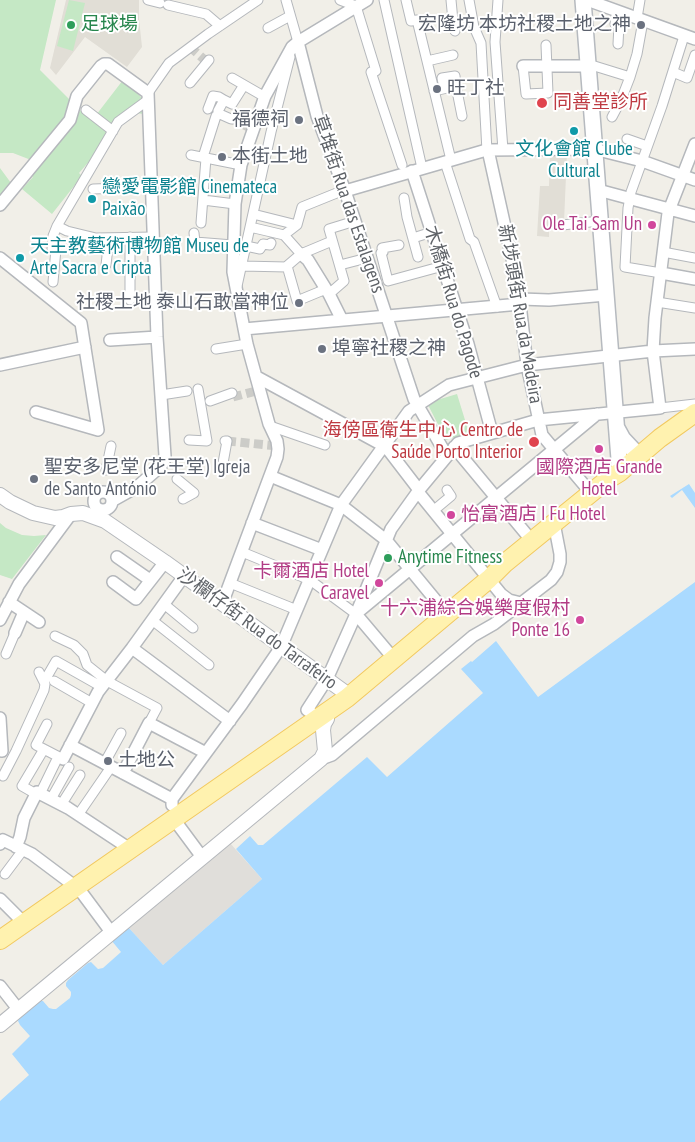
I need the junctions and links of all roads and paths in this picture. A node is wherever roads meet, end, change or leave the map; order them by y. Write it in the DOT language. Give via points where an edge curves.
graph roads {
  1 [pos="148,0"];
  2 [pos="258,0"];
  3 [pos="286,0"];
  4 [pos="340,0"];
  5 [pos="367,0"];
  6 [pos="384,0"];
  7 [pos="406,0"];
  8 [pos="451,0"];
  9 [pos="469,0"];
  10 [pos="498,0"];
  11 [pos="583,0"];
  12 [pos="587,0"];
  13 [pos="640,0"];
  14 [pos="185,4"];
  15 [pos="356,6"];
  16 [pos="617,11"];
  17 [pos="290,16"];
  18 [pos="640,19"];
  19 [pos="220,26"];
  20 [pos="268,28"];
  21 [pos="455,31"];
  22 [pos="690,38"];
  23 [pos="546,44"];
  24 [pos="618,44"];
  25 [pos="295,45"];
  26 [pos="452,55"];
  27 [pos="695,55"];
  28 [pos="209,60"];
  29 [pos="427,61"];
  30 [pos="588,65"];
  31 [pos="523,66"];
  32 [pos="547,66"];
  33 [pos="673,72"];
  34 [pos="630,77"];
  35 [pos="232,78"];
  36 [pos="190,83"];
  37 [pos="244,85"];
  38 [pos="434,90"];
  39 [pos="148,97"];
  40 [pos="265,98"];
  41 [pos="224,100"];
  42 [pos="208,109"];
  43 [pos="86,110"];
  44 [pos="219,114"];
  45 [pos="462,116"];
  46 [pos="612,118"];
  47 [pos="231,119"];
  48 [pos="254,127"];
  49 [pos="113,131"];
  50 [pos="271,132"];
  51 [pos="627,139"];
  52 [pos="695,144"];
  53 [pos="647,146"];
  54 [pos="594,149"];
  55 [pos="488,150"];
  56 [pos="503,150"];
  57 [pos="191,155"];
  58 [pos="205,158"];
  59 [pos="448,161"];
  60 [pos="642,161"];
  61 [pos="241,165"];
  62 [pos="412,168"];
  63 [pos="683,176"];
  64 [pos="695,180"];
  65 [pos="151,187"];
  66 [pos="93,189"];
  67 [pos="345,190"];
  68 [pos="598,190"];
  69 [pos="404,198"];
  70 [pos="630,198"];
  71 [pos="203,200"];
  72 [pos="1,203"];
  73 [pos="234,208"];
  74 [pos="670,209"];
  75 [pos="253,215"];
  76 [pos="695,216"];
  77 [pos="355,221"];
  78 [pos="600,221"];
  79 [pos="200,223"];
  80 [pos="297,225"];
  81 [pos="562,225"];
  82 [pos="57,226"];
  83 [pos="250,227"];
  84 [pos="432,232"];
  85 [pos="194,233"];
  86 [pos="284,235"];
  87 [pos="130,237"];
  88 [pos="153,237"];
  89 [pos="109,238"];
  90 [pos="413,238"];
  91 [pos="332,241"];
  92 [pos="271,243"];
  93 [pos="233,245"];
  94 [pos="399,245"];
  95 [pos="246,246"];
  96 [pos="663,252"];
  97 [pos="381,253"];
  98 [pos="301,254"];
  99 [pos="367,257"];
  100 [pos="418,257"];
  101 [pos="0,258"];
  102 [pos="695,258"];
  103 [pos="106,265"];
  104 [pos="340,265"];
  105 [pos="242,266"];
  106 [pos="443,266"];
  107 [pos="287,267"];
  108 [pos="660,273"];
  109 [pos="695,279"];
  110 [pos="53,282"];
  111 [pos="237,288"];
  112 [pos="327,291"];
  113 [pos="606,295"];
  114 [pos="130,300"];
  115 [pos="521,302"];
  116 [pos="657,302"];
  117 [pos="496,307"];
  118 [pos="695,308"];
  119 [pos="457,311"];
  120 [pos="386,317"];
  121 [pos="342,320"];
  122 [pos="244,329"];
  123 [pos="157,337"];
  124 [pos="110,340"];
  125 [pos="247,344"];
  126 [pos="85,347"];
  127 [pos="695,348"];
  128 [pos="216,349"];
  129 [pos="653,351"];
  130 [pos="610,356"];
  131 [pos="527,365"];
  132 [pos="0,366"];
  133 [pos="257,377"];
  134 [pos="477,378"];
  135 [pos="198,389"];
  136 [pos="187,391"];
  137 [pos="232,394"];
  138 [pos="161,395"];
  139 [pos="210,401"];
  140 [pos="695,404"];
  141 [pos="416,405"];
  142 [pos="660,408"];
  143 [pos="36,412"];
  144 [pos="695,413"];
  145 [pos="597,414"];
  146 [pos="615,419"];
  147 [pos="538,420"];
  148 [pos="270,426"];
  149 [pos="492,433"];
  150 [pos="189,440"];
  151 [pos="225,441"];
  152 [pos="325,445"];
  153 [pos="111,446"];
  154 [pos="384,446"];
  155 [pos="554,450"];
  156 [pos="450,452"];
  157 [pos="639,456"];
  158 [pos="223,463"];
  159 [pos="106,470"];
  160 [pos="620,472"];
  161 [pos="270,476"];
  162 [pos="177,479"];
  163 [pos="447,490"];
  164 [pos="418,491"];
  165 [pos="591,493"];
  166 [pos="0,495"];
  167 [pos="496,498"];
  168 [pos="183,499"];
  169 [pos="341,505"];
  170 [pos="433,511"];
  171 [pos="74,513"];
  172 [pos="252,523"];
  173 [pos="555,528"];
  174 [pos="452,534"];
  175 [pos="386,540"];
  176 [pos="532,541"];
  177 [pos="322,550"];
  178 [pos="242,552"];
  179 [pos="116,558"];
  180 [pos="165,562"];
  181 [pos="410,569"];
  182 [pos="184,576"];
  183 [pos="150,580"];
  184 [pos="310,580"];
  185 [pos="489,580"];
  186 [pos="113,582"];
  187 [pos="230,583"];
  188 [pos="9,602"];
  189 [pos="521,603"];
  190 [pos="164,604"];
  191 [pos="222,604"];
  192 [pos="297,610"];
  193 [pos="24,612"];
  194 [pos="356,614"];
  195 [pos="448,614"];
  196 [pos="0,620"];
  197 [pos="152,620"];
  198 [pos="39,622"];
  199 [pos="194,628"];
  200 [pos="15,632"];
  201 [pos="55,636"];
  202 [pos="282,647"];
  203 [pos="132,648"];
  204 [pos="6,654"];
  205 [pos="394,659"];
  206 [pos="209,665"];
  207 [pos="45,678"];
  208 [pos="327,679"];
  209 [pos="104,684"];
  210 [pos="348,697"];
  211 [pos="92,702"];
  212 [pos="0,718"];
  213 [pos="230,721"];
  214 [pos="47,724"];
  215 [pos="149,724"];
  216 [pos="315,725"];
  217 [pos="121,733"];
  218 [pos="70,745"];
  219 [pos="44,749"];
  220 [pos="2,751"];
  221 [pos="206,753"];
  222 [pos="321,759"];
  223 [pos="12,760"];
  224 [pos="63,761"];
  225 [pos="108,766"];
  226 [pos="123,773"];
  227 [pos="80,774"];
  228 [pos="3,776"];
  229 [pos="38,793"];
  230 [pos="56,802"];
  231 [pos="177,814"];
  232 [pos="78,815"];
  233 [pos="1,842"];
  234 [pos="20,848"];
  235 [pos="130,850"];
  236 [pos="202,857"];
  237 [pos="5,874"];
  238 [pos="79,890"];
  239 [pos="0,899"];
  240 [pos="24,923"];
  241 [pos="111,932"];
  242 [pos="0,940"];
  243 [pos="0,950"];
  244 [pos="0,986"];
  245 [pos="18,1009"];
  246 [pos="0,1025"];
  1 -- 14 [label="street"];
  2 -- 19 [label="street"];
  3 -- 17 [label="street, 草堆街 Rua das Estalagens"];
  4 -- 15 [label="street"];
  5 -- 15 [label="street"];
  6 -- 62 [label="street"];
  7 -- 29 [label="street" via="412,20 417,20"];
  8 -- 21 [label="street"];
  9 -- 55 [label="street" via="474,28 481,43"];
  10 -- 56 [label="street" via="495,42"];
  11 -- 30 [label="main road"];
  12 -- 16 [label="street"];
  13 -- 18 [label="street"];
  14 -- 19 [label="street" via="206,14"];
  15 -- 25 [label="street"];
  15 -- 62 [label="street" via="376,71 371,72"];
  16 -- 18 [label="street"];
  16 -- 24 [label="street" via="614,24 619,25"];
  17 -- 20 [label="street"];
  17 -- 25 [label="street, 草堆街 Rua das Estalagens"];
  18 -- 22 [label="street"];
  18 -- 34 [label="street" via="637,54"];
  19 -- 39 [label="street" via="169,63"];
  22 -- 33 [label="street"];
  23 -- 32 [label="street"];
  25 -- 40 [label="street"];
  25 -- 50 [label="street"];
  25 -- 67 [label="street, 草堆街 Rua das Estalagens"];
  26 -- 29 [label="street"];
  27 -- 33 [label="street" via="687,78"];
  28 -- 36 [label="street"];
  29 -- 38 [label="street"];
  30 -- 32 [label="street"];
  30 -- 34 [label="street"];
  30 -- 54 [label="main road"];
  31 -- 32 [label="street"];
  31 -- 32 [label="street" via="526,94 548,93"];
  33 -- 53 [label="street"];
  34 -- 46 [label="street"];
  35 -- 37 [label="street"];
  37 -- 40 [label="street"];
  37 -- 41 [label="street" via="232,104"];
  38 -- 45 [label="street" via="456,86"];
  38 -- 59 [label="street"];
  39 -- 49 [label="street" via="118,122"];
  39 -- 65 [label="street"];
  39 -- 72 [label="street" via="113,67 108,64 100,66 77,96 70,120"];
  40 -- 48 [label="street"];
  41 -- 42 [label="street" via="213,96"];
  41 -- 44 [label="street"];
  43 -- 49 [label="street"];
  44 -- 47 [label="street"];
  44 -- 58 [label="street"];
  48 -- 50 [label="street"];
  48 -- 61 [label="street"];
  49 -- 82 [label="street"];
  50 -- 75 [label="street"];
  51 -- 53 [label="street"];
  52 -- 63 [label="street"];
  53 -- 60 [label="street"];
  54 -- 56 [label="street"];
  54 -- 60 [label="street"];
  54 -- 68 [label="main road"];
  55 -- 56 [label="street"];
  55 -- 59 [label="street"];
  55 -- 115 [label="street, 新埗頭街 Rua da Madeira"];
  57 -- 58 [label="street"];
  58 -- 61 [label="street"];
  58 -- 71 [label="street"];
  59 -- 62 [label="street"];
  59 -- 117 [label="street" via="470,239 474,242"];
  60 -- 63 [label="street"];
  60 -- 70 [label="street"];
  61 -- 73 [label="street"];
  62 -- 67 [label="street"];
  62 -- 84 [label="street, 木橋街 Rua do Pagode"];
  63 -- 64 [label="street"];
  63 -- 74 [label="street"];
  65 -- 66 [label="street"];
  65 -- 88 [label="street"];
  67 -- 77 [label="street, 草堆街 Rua das Estalagens"];
  67 -- 80 [label="street" via="302,207"];
  68 -- 70 [label="street"];
  68 -- 78 [label="main road"];
  69 -- 90 [label="street"];
  70 -- 74 [label="street"];
  70 -- 108 [label="street" via="625,267"];
  71 -- 73 [label="street"];
  71 -- 79 [label="street"];
  73 -- 75 [label="street"];
  73 -- 93 [label="street"];
  74 -- 76 [label="street"];
  74 -- 96 [label="street"];
  75 -- 80 [label="street"];
  75 -- 83 [label="street"];
  77 -- 91 [label="street" via="329,229"];
  77 -- 99 [label="street, 草堆街 Rua das Estalagens"];
  78 -- 81 [label="street"];
  78 -- 113 [label="main road"];
  80 -- 86 [label="street"];
  82 -- 89 [label="street" via="78,234"];
  82 -- 110 [label="street" via="52,250 56,250"];
  83 -- 86 [label="street"];
  83 -- 95 [label="street"];
  84 -- 90 [label="street"];
  84 -- 106 [label="street, 木橋街 Rua do Pagode"];
  85 -- 93 [label="street" via="195,242"];
  86 -- 98 [label="street"];
  87 -- 88 [label="street"];
  87 -- 89 [label="street"];
  87 -- 114 [label="street"];
  88 -- 123 [label="street"];
  89 -- 103 [label="street"];
  90 -- 100 [label="street"];
  91 -- 98 [label="street"];
  91 -- 104 [label="street"];
  92 -- 95 [label="street" via="263,244 260,249"];
  93 -- 111 [label="street" via="233,272"];
  94 -- 97 [label="street" via="382,248"];
  95 -- 105 [label="street"];
  96 -- 102 [label="street"];
  96 -- 108 [label="street"];
  97 -- 99 [label="street"];
  97 -- 106 [label="street" via="388,281"];
  98 -- 107 [label="street"];
  98 -- 112 [label="street"];
  99 -- 104 [label="street"];
  99 -- 120 [label="street, 草堆街 Rua das Estalagens"];
  101 -- 126 [label="street" via="81,323"];
  104 -- 112 [label="street" via="344,281"];
  105 -- 107 [label="street"];
  105 -- 111 [label="street"];
  106 -- 119 [label="street, 木橋街 Rua do Pagode"];
  107 -- 112 [label="street" via="297,301"];
  108 -- 109 [label="street"];
  108 -- 116 [label="street"];
  111 -- 122 [label="street"];
  112 -- 121 [label="street"];
  113 -- 115 [label="street"];
  113 -- 130 [label="main road"];
  115 -- 117 [label="street"];
  115 -- 131 [label="street, 新埗頭街 Rua da Madeira"];
  116 -- 118 [label="street"];
  116 -- 129 [label="street"];
  117 -- 119 [label="street"];
  119 -- 120 [label="street"];
  119 -- 134 [label="street, 木橋街 Rua do Pagode"];
  120 -- 121 [label="street"];
  120 -- 141 [label="street, 草堆街 Rua das Estalagens"];
  121 -- 122 [label="street"];
  122 -- 125 [label="street"];
  123 -- 124 [label="street"];
  123 -- 138 [label="street"];
  125 -- 128 [label="street"];
  125 -- 133 [label="street"];
  126 -- 132 [label="street"];
  126 -- 143 [label="street" via="98,431"];
  127 -- 129 [label="street"];
  129 -- 130 [label="street"];
  129 -- 142 [label="street"];
  130 -- 131 [label="street"];
  130 -- 146 [label="main road"];
  131 -- 134 [label="street"];
  131 -- 147 [label="street, 新埗頭街 Rua da Madeira"];
  133 -- 148 [label="street"];
  133 -- 154 [label="street"];
  134 -- 141 [label="street" via="449,385"];
  134 -- 149 [label="street, 木橋街 Rua do Pagode"];
  135 -- 150 [label="street" via="207,441"];
  136 -- 138 [label="street"];
  137 -- 139 [label="street"];
  138 -- 171 [label="street" via="165,456 161,466 137,487 112,501 109,507 103,510 94,504"];
  140 -- 142 [label="street"];
  141 -- 154 [label="street"];
  141 -- 156 [label="street, 草堆街 Rua das Estalagens"];
  142 -- 146 [label="street"];
  144 -- 157 [label="main road"];
  145 -- 146 [label="street"];
  145 -- 147 [label="street"];
  145 -- 155 [label="street"];
  146 -- 157 [label="main road" via="623,439"];
  146 -- 160 [label="main road"];
  147 -- 149 [label="street"];
  147 -- 155 [label="street, 新埗頭街 Rua da Madeira" via="542,434"];
  148 -- 152 [label="street"];
  148 -- 161 [label="street" via="278,446"];
  149 -- 156 [label="street" via="458,443"];
  151 -- 158 [label="street" via="228,441"];
  153 -- 159 [label="street"];
  154 -- 164 [label="street"];
  154 -- 169 [label="street"];
  155 -- 165 [label="street, 新埗頭街 Rua da Madeira"];
  155 -- 167 [label="street"];
  156 -- 164 [label="street"];
  156 -- 167 [label="street, 草堆街 Rua das Estalagens"];
  157 -- 160 [label="main road"];
  160 -- 165 [label="main road"];
  160 -- 173 [label="main road"];
  161 -- 169 [label="street"];
  161 -- 172 [label="street"];
  162 -- 168 [label="street" via="194,493"];
  163 -- 170 [label="street" via="451,496"];
  164 -- 170 [label="street"];
  164 -- 175 [label="street"];
  165 -- 176 [label="main road"];
  166 -- 171 [label="street" via="33,513 54,518"];
  167 -- 174 [label="street"];
  167 -- 176 [label="street, 草堆街 Rua das Estalagens"];
  169 -- 175 [label="street"];
  169 -- 177 [label="street"];
  170 -- 174 [label="street"];
  171 -- 180 [label="street, 沙欄仔街 Rua do Tarrafeiro" via="118,524"];
  171 -- 188 [label="street" via="18,584"];
  172 -- 177 [label="street"];
  172 -- 178 [label="street"];
  173 -- 185 [label="main road"];
  173 -- 189 [label="street" via="560,556 558,569 551,580"];
  174 -- 181 [label="street"];
  174 -- 185 [label="street"];
  175 -- 181 [label="street"];
  175 -- 194 [label="street"];
  176 -- 185 [label="main road"];
  177 -- 184 [label="street"];
  178 -- 184 [label="street"];
  178 -- 187 [label="street"];
  179 -- 183 [label="street"];
  180 -- 182 [label="street, 沙欄仔街 Rua do Tarrafeiro"];
  180 -- 183 [label="street"];
  181 -- 194 [label="street"];
  181 -- 195 [label="street"];
  182 -- 190 [label="street"];
  182 -- 191 [label="street, 沙欄仔街 Rua do Tarrafeiro"];
  183 -- 186 [label="street" via="136,598"];
  184 -- 192 [label="street"];
  184 -- 194 [label="street"];
  185 -- 189 [label="street" via="505,597"];
  185 -- 195 [label="main road"];
  187 -- 191 [label="street"];
  187 -- 192 [label="street"];
  188 -- 193 [label="street"];
  188 -- 196 [label="street"];
  189 -- 222 [label="street" via="473,636 332,755"];
  190 -- 197 [label="street"];
  190 -- 199 [label="street"];
  191 -- 202 [label="street, 沙欄仔街 Rua do Tarrafeiro"];
  192 -- 202 [label="street"];
  193 -- 198 [label="street"];
  193 -- 200 [label="street"];
  194 -- 205 [label="street"];
  194 -- 208 [label="street"];
  195 -- 205 [label="main road"];
  197 -- 203 [label="street"];
  197 -- 206 [label="street"];
  200 -- 204 [label="street"];
  201 -- 209 [label="street" via="74,645"];
  202 -- 208 [label="street, 沙欄仔街 Rua do Tarrafeiro"];
  202 -- 213 [label="street"];
  203 -- 209 [label="street"];
  203 -- 213 [label="street"];
  205 -- 210 [label="main road"];
  207 -- 209 [label="street" via="56,661"];
  207 -- 211 [label="street"];
  207 -- 223 [label="street" via="44,690"];
  208 -- 210 [label="street, 沙欄仔街 Rua do Tarrafeiro"];
  208 -- 216 [label="street"];
  209 -- 211 [label="street"];
  209 -- 215 [label="street" via="157,708"];
  210 -- 216 [label="main road"];
  211 -- 218 [label="street"];
  212 -- 220 [label="street"];
  213 -- 221 [label="street"];
  214 -- 219 [label="street" via="36,745"];
  215 -- 221 [label="street"];
  215 -- 226 [label="street"];
  216 -- 222 [label="street" via="325,751"];
  216 -- 231 [label="main road"];
  217 -- 225 [label="street"];
  218 -- 224 [label="street"];
  218 -- 225 [label="street"];
  219 -- 224 [label="street"];
  219 -- 229 [label="street" via="22,786"];
  220 -- 223 [label="street"];
  221 -- 231 [label="street"];
  222 -- 236 [label="street"];
  223 -- 228 [label="street"];
  224 -- 229 [label="street"];
  224 -- 230 [label="street"];
  225 -- 226 [label="street"];
  225 -- 232 [label="street"];
  226 -- 231 [label="street"];
  227 -- 230 [label="street"];
  229 -- 230 [label="street"];
  229 -- 234 [label="street" via="24,818"];
  230 -- 232 [label="street"];
  231 -- 235 [label="main road"];
  231 -- 236 [label="street"];
  231 -- 238 [label="main road"];
  232 -- 235 [label="street"];
  233 -- 234 [label="street"];
  234 -- 237 [label="street"];
  234 -- 238 [label="street"];
  235 -- 238 [label="main road"];
  236 -- 241 [label="street"];
  238 -- 240 [label="main road"];
  238 -- 241 [label="street"];
  238 -- 243 [label="main road"];
  239 -- 240 [label="street"];
  240 -- 242 [label="main road"];
  241 -- 245 [label="street"];
  244 -- 245 [label="street"];
  245 -- 246 [label="street"];
}
